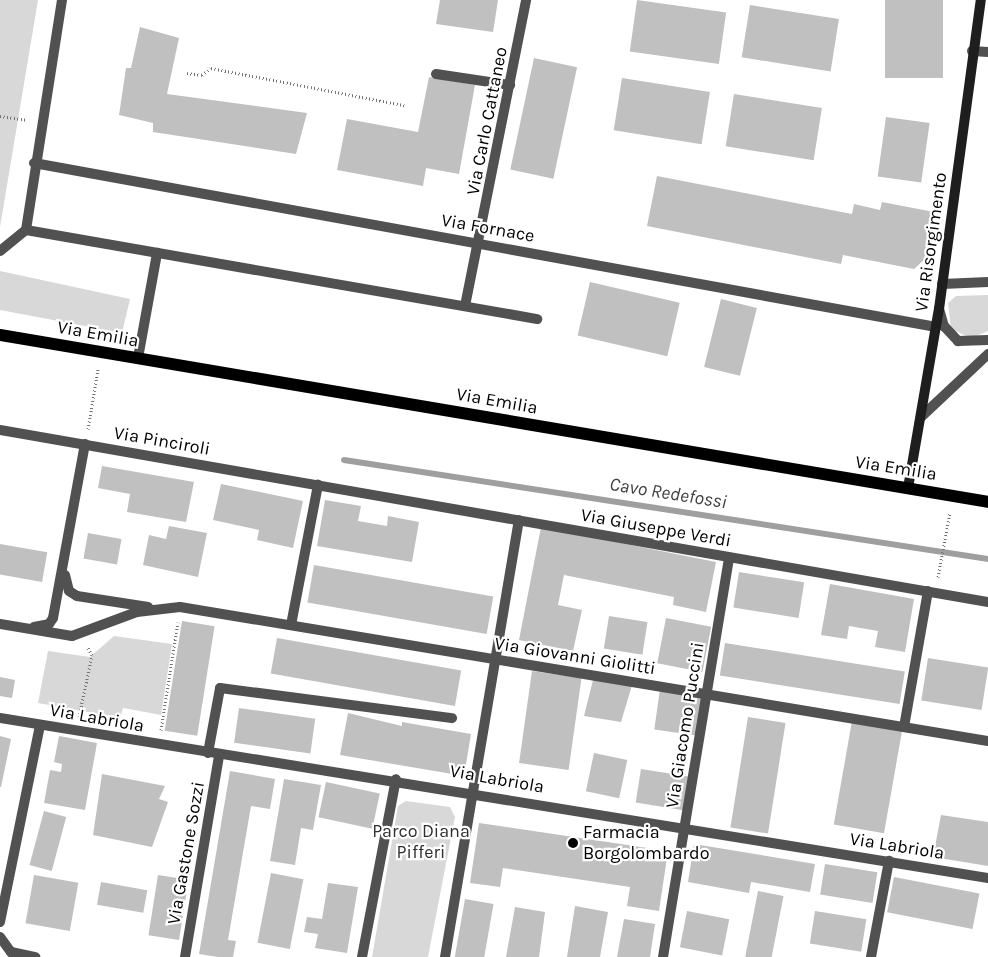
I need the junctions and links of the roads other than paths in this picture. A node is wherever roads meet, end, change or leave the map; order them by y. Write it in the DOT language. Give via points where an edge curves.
graph roads {
  1 [pos="62,0"];
  2 [pos="526,0"];
  3 [pos="980,0"];
  4 [pos="972,51"];
  5 [pos="988,52"];
  6 [pos="436,74"];
  7 [pos="510,85"];
  8 [pos="34,163"];
  9 [pos="26,230"];
  10 [pos="480,242"];
  11 [pos="0,251"];
  12 [pos="157,253"];
  13 [pos="988,282"];
  14 [pos="942,284"];
  15 [pos="465,306"];
  16 [pos="939,309"];
  17 [pos="537,319"];
  18 [pos="936,327"];
  19 [pos="0,335"];
  20 [pos="988,340"];
  21 [pos="988,354"];
  22 [pos="138,358"];
  23 [pos="921,417"];
  24 [pos="0,430"];
  25 [pos="85,444"];
  26 [pos="318,485"];
  27 [pos="908,488"];
  28 [pos="988,502"];
  29 [pos="519,520"];
  30 [pos="729,557"];
  31 [pos="64,572"];
  32 [pos="932,592"];
  33 [pos="988,602"];
  34 [pos="157,608"];
  35 [pos="0,624"];
  36 [pos="291,626"];
  37 [pos="24,628"];
  38 [pos="495,659"];
  39 [pos="706,694"];
  40 [pos="0,718"];
  41 [pos="452,718"];
  42 [pos="40,724"];
  43 [pos="904,727"];
  44 [pos="988,741"];
  45 [pos="208,753"];
  46 [pos="219,755"];
  47 [pos="396,779"];
  48 [pos="473,792"];
  49 [pos="684,827"];
  50 [pos="889,861"];
  51 [pos="988,878"];
  52 [pos="0,922"];
  53 [pos="2,941"];
  54 [pos="36,957"];
  55 [pos="185,957"];
  56 [pos="362,957"];
  57 [pos="445,957"];
  58 [pos="663,957"];
  59 [pos="871,957"];
  1 -- 8 [label="street"];
  2 -- 7 [label="street, Via Carlo Cattaneo"];
  3 -- 4 [label="street, Via Risorgimento"];
  4 -- 5 [label="street"];
  4 -- 14 [label="street, Via Risorgimento"];
  6 -- 7 [label="street"];
  7 -- 10 [label="street, Via Carlo Cattaneo"];
  8 -- 9 [label="street"];
  8 -- 10 [label="street, Via Fornace"];
  9 -- 11 [label="street"];
  9 -- 12 [label="street"];
  10 -- 15 [label="street, Via Carlo Cattaneo"];
  10 -- 18 [label="street, Via Fornace"];
  12 -- 15 [label="street"];
  12 -- 22 [label="street"];
  13 -- 14 [label="street"];
  14 -- 16 [label="street, Via Risorgimento"];
  15 -- 17 [label="street"];
  16 -- 18 [label="street, Via Risorgimento"];
  16 -- 20 [label="street" via="944,326 958,341"];
  18 -- 23 [label="street, Via Risorgimento"];
  19 -- 22 [label="main road, Via Emilia"];
  21 -- 23 [label="street"];
  22 -- 27 [label="main road, Via Emilia"];
  23 -- 27 [label="street, Via Risorgimento"];
  24 -- 25 [label="street, Via Pinciroli"];
  25 -- 26 [label="street, Via Pinciroli"];
  25 -- 31 [label="street"];
  26 -- 29 [label="street, Via Giuseppe Verdi"];
  26 -- 36 [label="street"];
  27 -- 28 [label="main road, Via Emilia"];
  29 -- 30 [label="street, Via Giuseppe Verdi"];
  29 -- 38 [label="street"];
  30 -- 32 [label="street, Via Giuseppe Verdi"];
  30 -- 39 [label="street, Via Giacomo Puccini"];
  31 -- 34 [label="street" via="70,591 77,596"];
  31 -- 37 [label="street" via="49,624"];
  32 -- 33 [label="street, Via Giuseppe Verdi"];
  32 -- 43 [label="street"];
  34 -- 36 [label="street, Via Giovanni Giolitti" via="180,607"];
  34 -- 37 [label="street" via="82,635"];
  35 -- 37 [label="street"];
  36 -- 38 [label="street, Via Giovanni Giolitti"];
  38 -- 39 [label="street, Via Giovanni Giolitti"];
  38 -- 48 [label="street"];
  39 -- 43 [label="street, Via Giovanni Giolitti"];
  39 -- 49 [label="street, Via Giacomo Puccini"];
  40 -- 42 [label="street, Via Labriola"];
  41 -- 45 [label="street" via="220,688"];
  42 -- 45 [label="street, Via Labriola"];
  42 -- 52 [label="street"];
  43 -- 44 [label="street, Via Giovanni Giolitti"];
  45 -- 46 [label="street, Via Labriola"];
  46 -- 47 [label="street, Via Labriola"];
  46 -- 55 [label="street, Via Gastone Sozzi"];
  47 -- 48 [label="street, Via Labriola"];
  47 -- 56 [label="street"];
  48 -- 49 [label="street, Via Labriola"];
  48 -- 57 [label="street"];
  49 -- 50 [label="street, Via Labriola"];
  49 -- 58 [label="street, Via Giacomo Puccini"];
  50 -- 51 [label="street, Via Labriola"];
  50 -- 59 [label="street"];
  53 -- 54 [label="street" via="16,954"];
}
